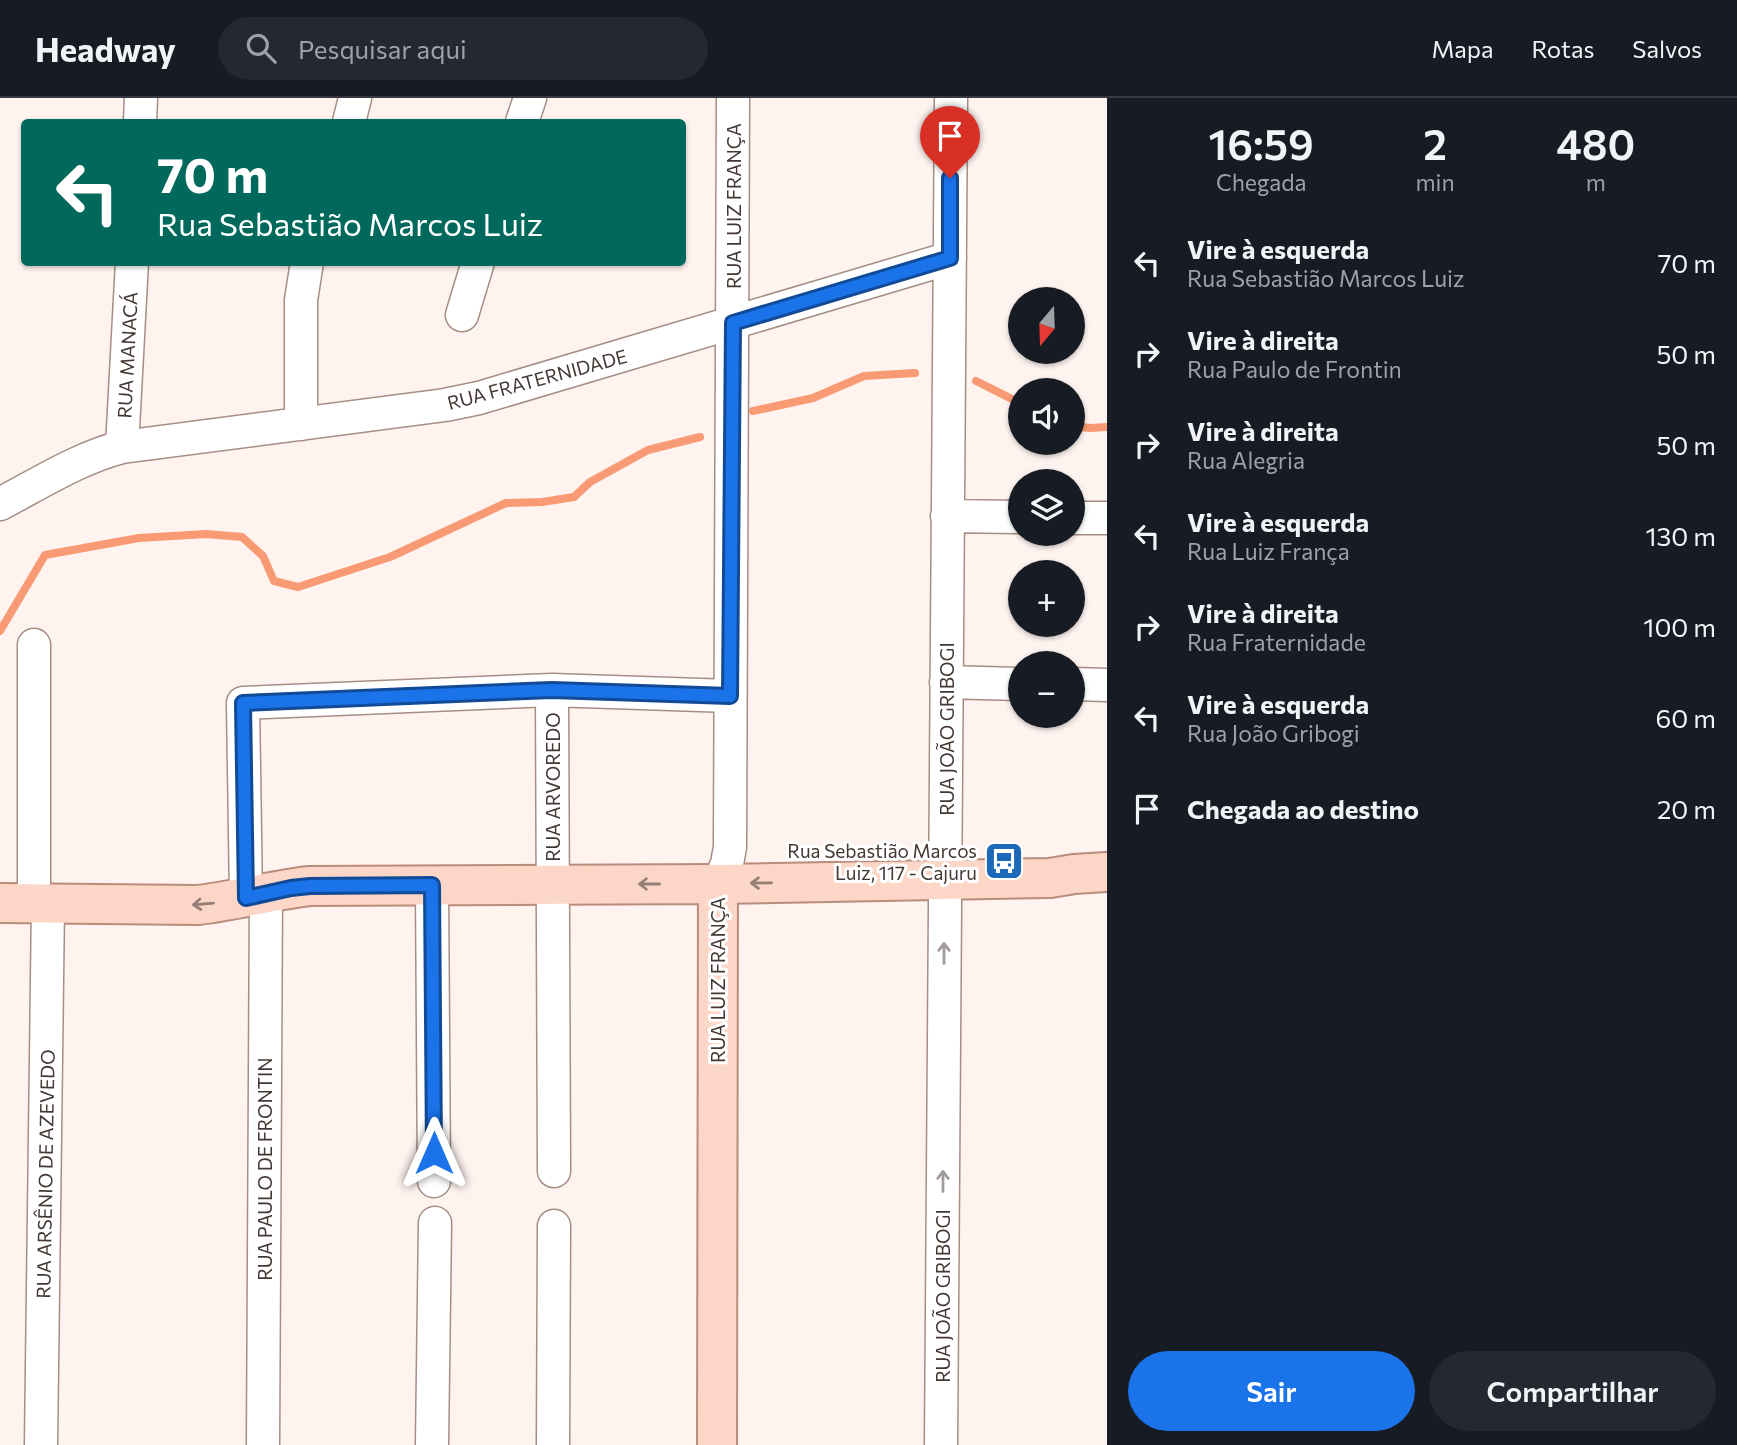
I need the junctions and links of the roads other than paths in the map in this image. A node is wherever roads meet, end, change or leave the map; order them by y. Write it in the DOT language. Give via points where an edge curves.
graph roads {
  1 [pos="141,98"];
  2 [pos="355,98"];
  3 [pos="530,98"];
  4 [pos="733,98"];
  5 [pos="951,98"];
  6 [pos="140,119"];
  7 [pos="350,119"];
  8 [pos="523,119"];
  9 [pos="950,258"];
  10 [pos="132,266"];
  11 [pos="306,266"];
  12 [pos="477,266"];
  13 [pos="462,315"];
  14 [pos="733,323"];
  15 [pos="300,424"];
  16 [pos="122,447"];
  17 [pos="0,504"];
  18 [pos="947,516"];
  19 [pos="1008,517"];
  20 [pos="1085,517"];
  21 [pos="1107,518"];
  22 [pos="34,645"];
  23 [pos="946,682"];
  24 [pos="1008,684"];
  25 [pos="1085,684"];
  26 [pos="1107,685"];
  27 [pos="552,690"];
  28 [pos="730,696"];
  29 [pos="1107,872"];
  30 [pos="1050,878"];
  31 [pos="945,880"];
  32 [pos="718,884"];
  33 [pos="432,885"];
  34 [pos="553,885"];
  35 [pos="1107,887"];
  36 [pos="256,896"];
  37 [pos="27,903"];
  38 [pos="554,1171"];
  39 [pos="434,1181"];
  40 [pos="435,1223"];
  41 [pos="554,1226"];
  42 [pos="41,1445"];
  43 [pos="263,1445"];
  44 [pos="432,1445"];
  45 [pos="554,1445"];
  46 [pos="717,1445"];
  47 [pos="941,1445"];
  1 -- 6 [label="street"];
  2 -- 7 [label="street"];
  3 -- 8 [label="street"];
  4 -- 14 [label="street, RUA LUIZ FRANÇA"];
  5 -- 9 [label="street, RUA JOÃO GRIBOGI"];
  9 -- 14 [label="street, RUA FRATERNIDADE"];
  9 -- 18 [label="street, RUA JOÃO GRIBOGI"];
  10 -- 16 [label="street, RUA MANACÁ"];
  11 -- 15 [label="street"];
  12 -- 13 [label="street"];
  14 -- 15 [label="street, RUA FRATERNIDADE" via="479,398"];
  14 -- 28 [label="street, RUA LUIZ FRANÇA"];
  15 -- 16 [label="street, RUA FRATERNIDADE"];
  16 -- 17 [label="street, RUA FRATERNIDADE" via="88,458"];
  18 -- 19 [label="street"];
  18 -- 23 [label="street, RUA JOÃO GRIBOGI"];
  20 -- 21 [label="street"];
  22 -- 37 [label="street, RUA ARSÊNIO DE AZEVEDO"];
  23 -- 24 [label="street"];
  23 -- 31 [label="street, RUA JOÃO GRIBOGI"];
  25 -- 26 [label="street"];
  27 -- 28 [label="street"];
  27 -- 34 [label="street, RUA ARVOREDO"];
  27 -- 36 [label="street, RUA PAULO DE FRONTIN" via="243,703"];
  28 -- 32 [label="street, RUA LUIZ FRANÇA" via="730,847"];
  29 -- 30 [label="main road"];
  30 -- 31 [label="main road"];
  30 -- 35 [label="main road"];
  31 -- 32 [label="main road, one-way"];
  47 -- 31 [label="street, RUA JOÃO GRIBOGI, one-way"];
  32 -- 34 [label="main road, one-way"];
  32 -- 46 [label="main road, RUA LUIZ FRANÇA"];
  33 -- 34 [label="main road"];
  33 -- 36 [label="main road" via="310,886"];
  33 -- 39 [label="street"];
  34 -- 38 [label="street, RUA ARVOREDO"];
  36 -- 37 [label="main road, one-way" via="197,905"];
  36 -- 43 [label="street, RUA PAULO DE FRONTIN"];
  37 -- 42 [label="street, RUA ARSÊNIO DE AZEVEDO"];
  40 -- 44 [label="street"];
  41 -- 45 [label="street"];
}
